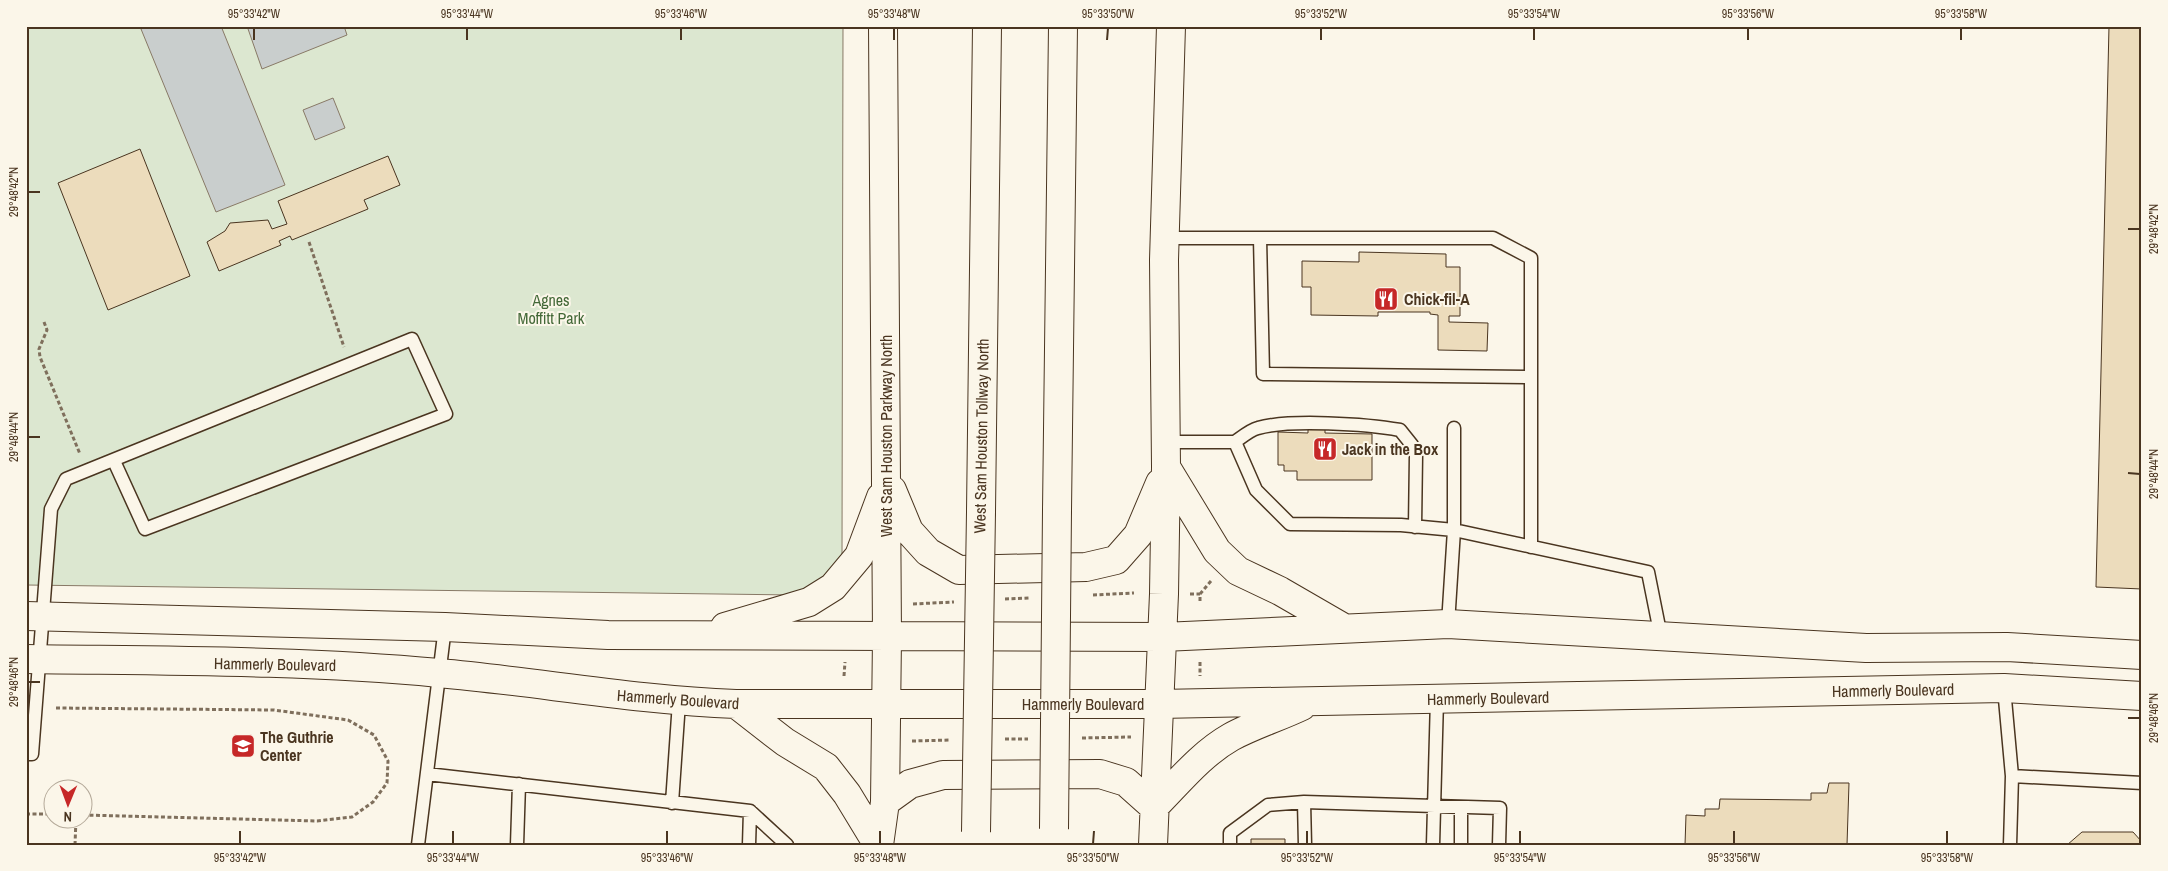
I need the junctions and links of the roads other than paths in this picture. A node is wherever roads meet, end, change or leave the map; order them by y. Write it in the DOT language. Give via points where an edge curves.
graph roads {
  1 [pos="883,26"];
  2 [pos="987,26"];
  3 [pos="1063,26"];
  4 [pos="1171,26"];
  5 [pos="1164,238"];
  6 [pos="1260,238"];
  7 [pos="1531,377"];
  8 [pos="1454,428"];
  9 [pos="1235,442"];
  10 [pos="1166,454"];
  11 [pos="114,461"];
  12 [pos="887,479"];
  13 [pos="1415,526"];
  14 [pos="1454,530"];
  15 [pos="1531,547"];
  16 [pos="35,617"];
  17 [pos="1448,624"];
  18 [pos="445,627"];
  19 [pos="1344,628"];
  20 [pos="696,636"];
  21 [pos="887,637"];
  22 [pos="1163,637"];
  23 [pos="1661,637"];
  24 [pos="2142,655"];
  25 [pos="33,659"];
  26 [pos="440,673"];
  27 [pos="2004,688"];
  28 [pos="2142,696"];
  29 [pos="1437,699"];
  30 [pos="1314,701"];
  31 [pos="680,702"];
  32 [pos="736,704"];
  33 [pos="1159,704"];
  34 [pos="885,705"];
  35 [pos="26,754"];
  36 [pos="427,774"];
  37 [pos="2012,776"];
  38 [pos="2142,783"];
  39 [pos="519,784"];
  40 [pos="672,802"];
  41 [pos="885,802"];
  42 [pos="1304,802"];
  43 [pos="1154,807"];
  44 [pos="1433,807"];
  45 [pos="1461,808"];
  46 [pos="750,811"];
  47 [pos="1054,837"];
  48 [pos="976,838"];
  49 [pos="418,845"];
  50 [pos="517,845"];
  51 [pos="749,845"];
  52 [pos="787,845"];
  53 [pos="878,845"];
  54 [pos="1154,845"];
  55 [pos="1230,845"];
  56 [pos="1305,845"];
  57 [pos="1433,845"];
  58 [pos="1461,845"];
  59 [pos="1499,845"];
  60 [pos="2010,845"];
  1 -- 12 [label="main road, West Sam Houston Parkway North"];
  2 -- 48 [label="main road, West Sam Houston Tollway North, bridge"];
  3 -- 47 [label="main road, bridge"];
  4 -- 5 [label="main road"];
  5 -- 6 [label="lane"];
  5 -- 10 [label="main road"];
  6 -- 7 [label="lane" via="1493,238 1531,258"];
  6 -- 7 [label="lane" via="1263,374"];
  7 -- 15 [label="lane"];
  8 -- 14 [label="lane"];
  9 -- 10 [label="lane"];
  9 -- 13 [label="lane" via="1256,490 1290,524"];
  9 -- 13 [label="lane" via="1256,428 1276,425 1382,426 1400,430 1416,455"];
  10 -- 12 [label="main road" via="1138,535 1116,560 1086,568 959,570 928,552 909,531"];
  10 -- 19 [label="main road" via="1217,551 1238,571"];
  10 -- 22 [label="main road"];
  11 -- 11 [label="lane" via="412,338 446,414 145,529"];
  11 -- 16 [label="lane" via="66,479 50,509"];
  12 -- 20 [label="main road" via="859,556 833,587 809,602"];
  12 -- 21 [label="main road, West Sam Houston Parkway North"];
  13 -- 14 [label="lane"];
  14 -- 15 [label="lane"];
  14 -- 17 [label="lane"];
  15 -- 23 [label="lane" via="1648,572"];
  16 -- 18 [label="main road"];
  16 -- 25 [label="lane"];
  17 -- 19 [label="main road"];
  17 -- 23 [label="main road"];
  18 -- 20 [label="main road"];
  18 -- 26 [label="lane"];
  19 -- 22 [label="main road"];
  20 -- 21 [label="main road"];
  21 -- 22 [label="main road"];
  21 -- 34 [label="main road, West Sam Houston Parkway North"];
  22 -- 33 [label="main road"];
  23 -- 24 [label="main road" via="1866,648 2007,647"];
  25 -- 26 [label="main road, Hammerly Boulevard" via="322,664"];
  25 -- 35 [label="lane" via="36,712 32,754"];
  26 -- 31 [label="main road, Hammerly Boulevard"];
  26 -- 36 [label="lane"];
  27 -- 28 [label="main road, Hammerly Boulevard"];
  27 -- 29 [label="main road, Hammerly Boulevard"];
  27 -- 37 [label="lane"];
  29 -- 30 [label="main road, Hammerly Boulevard"];
  29 -- 44 [label="lane"];
  30 -- 33 [label="main road, Hammerly Boulevard"];
  30 -- 43 [label="main road" via="1231,737 1202,758"];
  31 -- 32 [label="main road, Hammerly Boulevard"];
  31 -- 40 [label="lane"];
  32 -- 34 [label="main road, Hammerly Boulevard"];
  32 -- 53 [label="main road" via="785,742 826,767"];
  33 -- 34 [label="main road, Hammerly Boulevard"];
  33 -- 43 [label="main road"];
  34 -- 41 [label="main road, West Sam Houston Parkway North"];
  36 -- 39 [label="lane"];
  36 -- 49 [label="lane"];
  37 -- 38 [label="lane"];
  37 -- 60 [label="lane"];
  39 -- 40 [label="lane"];
  39 -- 50 [label="lane"];
  40 -- 46 [label="lane"];
  41 -- 43 [label="main road" via="910,784 942,775 1100,774 1126,782"];
  41 -- 53 [label="main road, West Sam Houston Parkway North"];
  42 -- 44 [label="lane"];
  42 -- 55 [label="lane" via="1268,806 1230,833"];
  42 -- 56 [label="lane"];
  43 -- 54 [label="main road"];
  44 -- 45 [label="lane"];
  44 -- 57 [label="lane"];
  45 -- 58 [label="lane"];
  45 -- 59 [label="lane" via="1500,808"];
  46 -- 51 [label="lane"];
  46 -- 52 [label="lane"];
}
